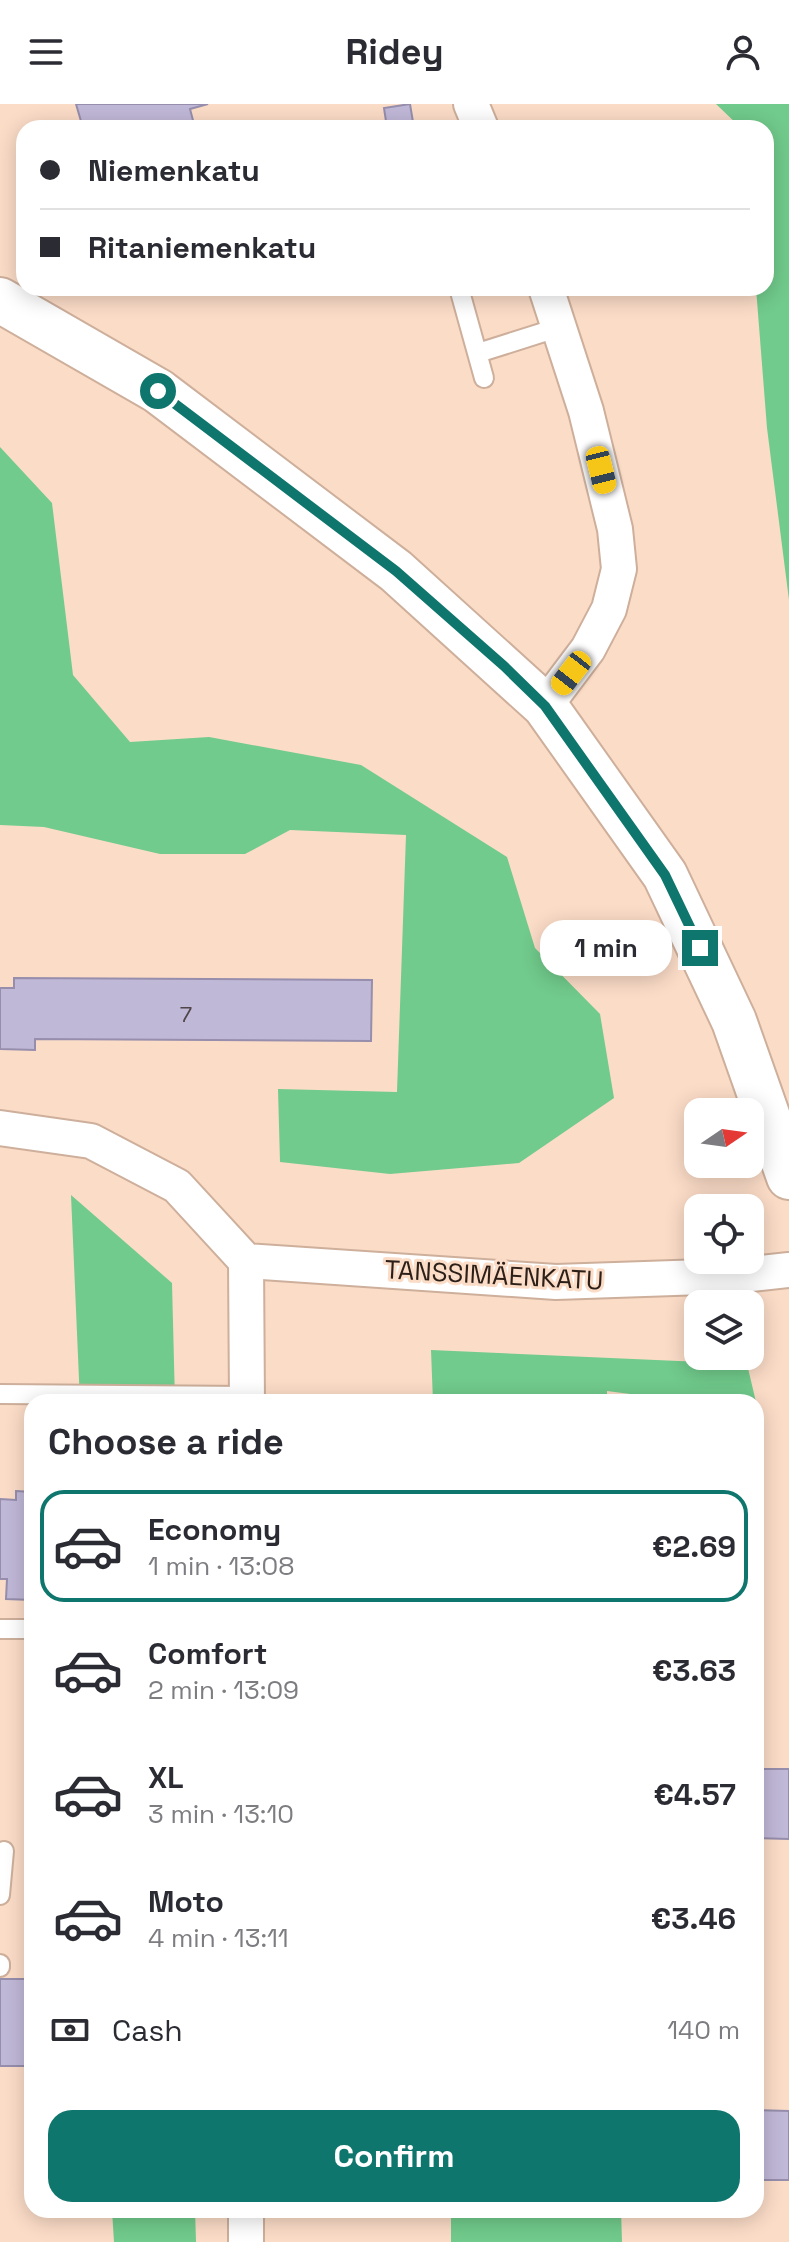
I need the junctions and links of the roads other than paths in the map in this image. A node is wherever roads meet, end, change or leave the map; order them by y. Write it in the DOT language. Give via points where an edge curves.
graph roads {
  1 [pos="461,296"];
  2 [pos="549,296"];
  3 [pos="0,300"];
  4 [pos="560,327"];
  5 [pos="478,353"];
  6 [pos="484,378"];
  7 [pos="545,706"];
  8 [pos="0,1128"];
  9 [pos="789,1177"];
  10 [pos="246,1261"];
  11 [pos="789,1270"];
  12 [pos="0,1394"];
  13 [pos="24,1394"];
  14 [pos="247,1394"];
  15 [pos="0,1629"];
  16 [pos="24,1629"];
  17 [pos="4,1851"];
  18 [pos="0,1895"];
  19 [pos="246,2218"];
  20 [pos="246,2242"];
  1 -- 5 [label="lane"];
  2 -- 4 [label="street"];
  3 -- 7 [label="street" via="158,391 396,571"];
  4 -- 5 [label="lane"];
  4 -- 7 [label="street" via="615,529 619,569 609,609 588,649"];
  5 -- 6 [label="lane"];
  7 -- 9 [label="street" via="665,875 734,1021"];
  8 -- 10 [label="street" via="91,1141 177,1186"];
  10 -- 11 [label="street, TANSSIMÄENKATU" via="556,1282"];
  10 -- 14 [label="street"];
  12 -- 13 [label="lane"];
  15 -- 16 [label="lane"];
  17 -- 18 [label="lane"];
  19 -- 20 [label="street"];
}
